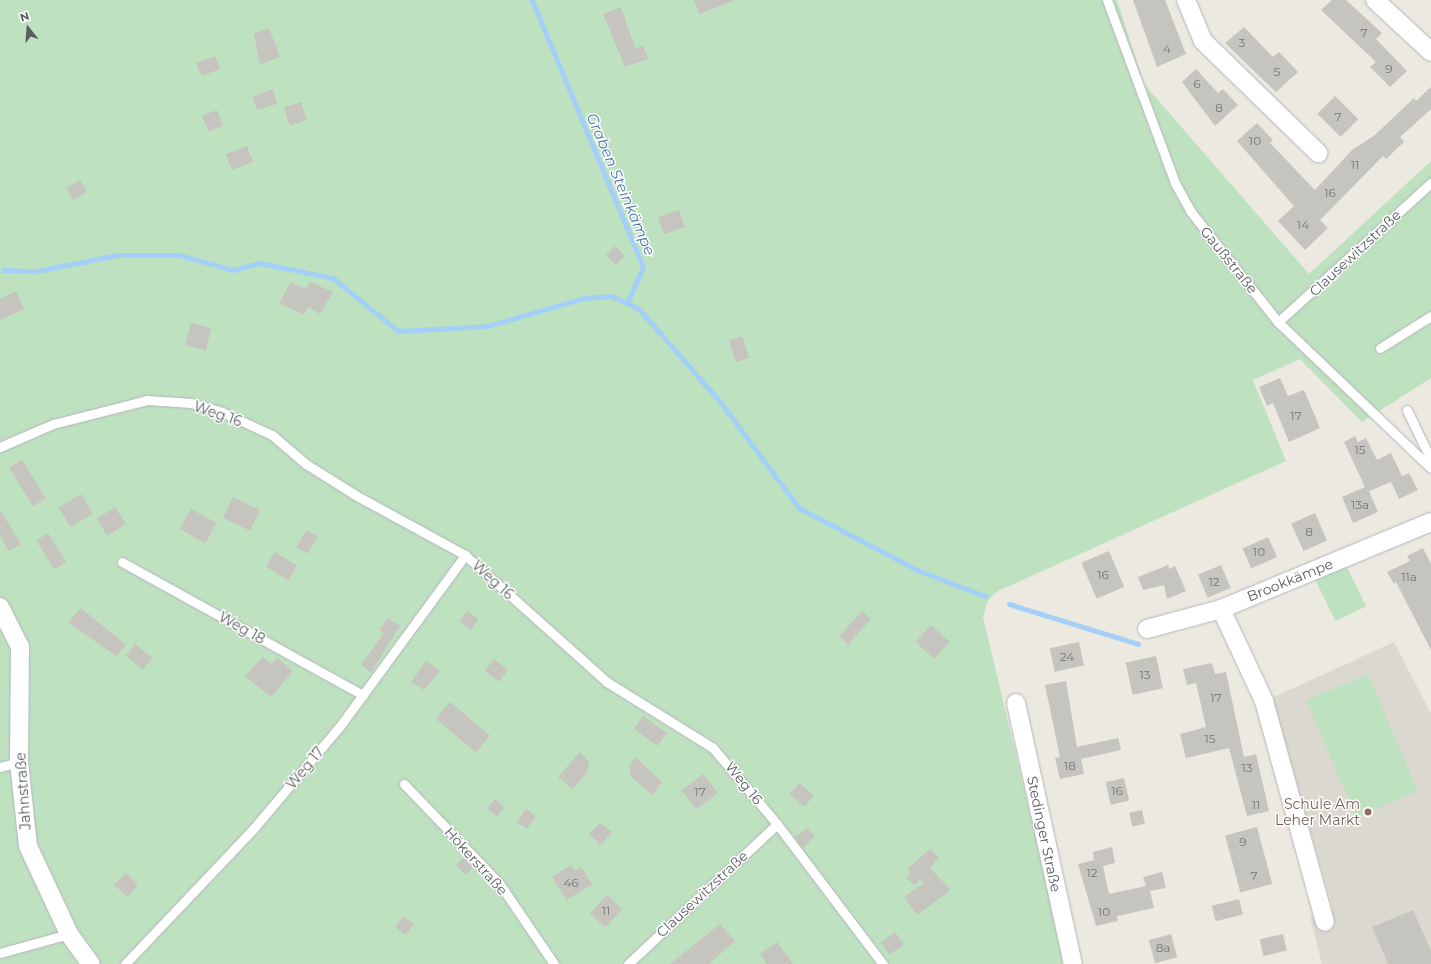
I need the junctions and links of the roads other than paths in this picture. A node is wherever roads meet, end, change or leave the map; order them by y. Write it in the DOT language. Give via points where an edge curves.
graph roads {
  1 [pos="1107,0"];
  2 [pos="1186,0"];
  3 [pos="1376,0"];
  4 [pos="1431,52"];
  5 [pos="1318,153"];
  6 [pos="1431,183"];
  7 [pos="1431,316"];
  8 [pos="1278,322"];
  9 [pos="1380,348"];
  10 [pos="1408,410"];
  11 [pos="0,447"];
  12 [pos="1431,460"];
  13 [pos="1431,468"];
  14 [pos="1431,522"];
  15 [pos="465,555"];
  16 [pos="122,562"];
  17 [pos="0,607"];
  18 [pos="1222,609"];
  19 [pos="1147,629"];
  20 [pos="363,695"];
  21 [pos="1016,703"];
  22 [pos="19,762"];
  23 [pos="0,766"];
  24 [pos="404,784"];
  25 [pos="777,824"];
  26 [pos="1325,922"];
  27 [pos="69,934"];
  28 [pos="0,953"];
  29 [pos="91,964"];
  30 [pos="125,964"];
  31 [pos="554,964"];
  32 [pos="628,964"];
  33 [pos="883,964"];
  34 [pos="1073,964"];
  1 -- 8 [label="lane, Gaußstraße" via="1175,183 1191,212"];
  2 -- 5 [label="street" via="1203,41"];
  3 -- 4 [label="street"];
  6 -- 8 [label="lane, Clausewitzstraße"];
  7 -- 9 [label="lane"];
  8 -- 13 [label="lane, Gaußstraße"];
  10 -- 12 [label="lane"];
  11 -- 15 [label="lane, Weg 16" via="53,424 100,409 147,400 191,403 222,412 272,435 306,464 357,496"];
  14 -- 18 [label="street, Brookkämpe"];
  15 -- 20 [label="lane, Weg 17"];
  15 -- 25 [label="lane, Weg 16" via="607,682 713,748"];
  16 -- 20 [label="lane, Weg 18"];
  17 -- 22 [label="street, Jahnstraße" via="20,648"];
  18 -- 19 [label="street, Brookkämpe"];
  18 -- 26 [label="street" via="1264,701"];
  20 -- 30 [label="lane, Weg 17" via="254,828"];
  21 -- 34 [label="street, Stedinger Straße"];
  22 -- 23 [label="lane"];
  22 -- 27 [label="street, Jahnstraße" via="28,846"];
  24 -- 31 [label="lane, Hökerstraße" via="499,883"];
  25 -- 32 [label="lane, Clausewitzstraße"];
  25 -- 33 [label="lane, Weg 16"];
  27 -- 28 [label="lane"];
  27 -- 29 [label="street, Jahnstraße"];
}
